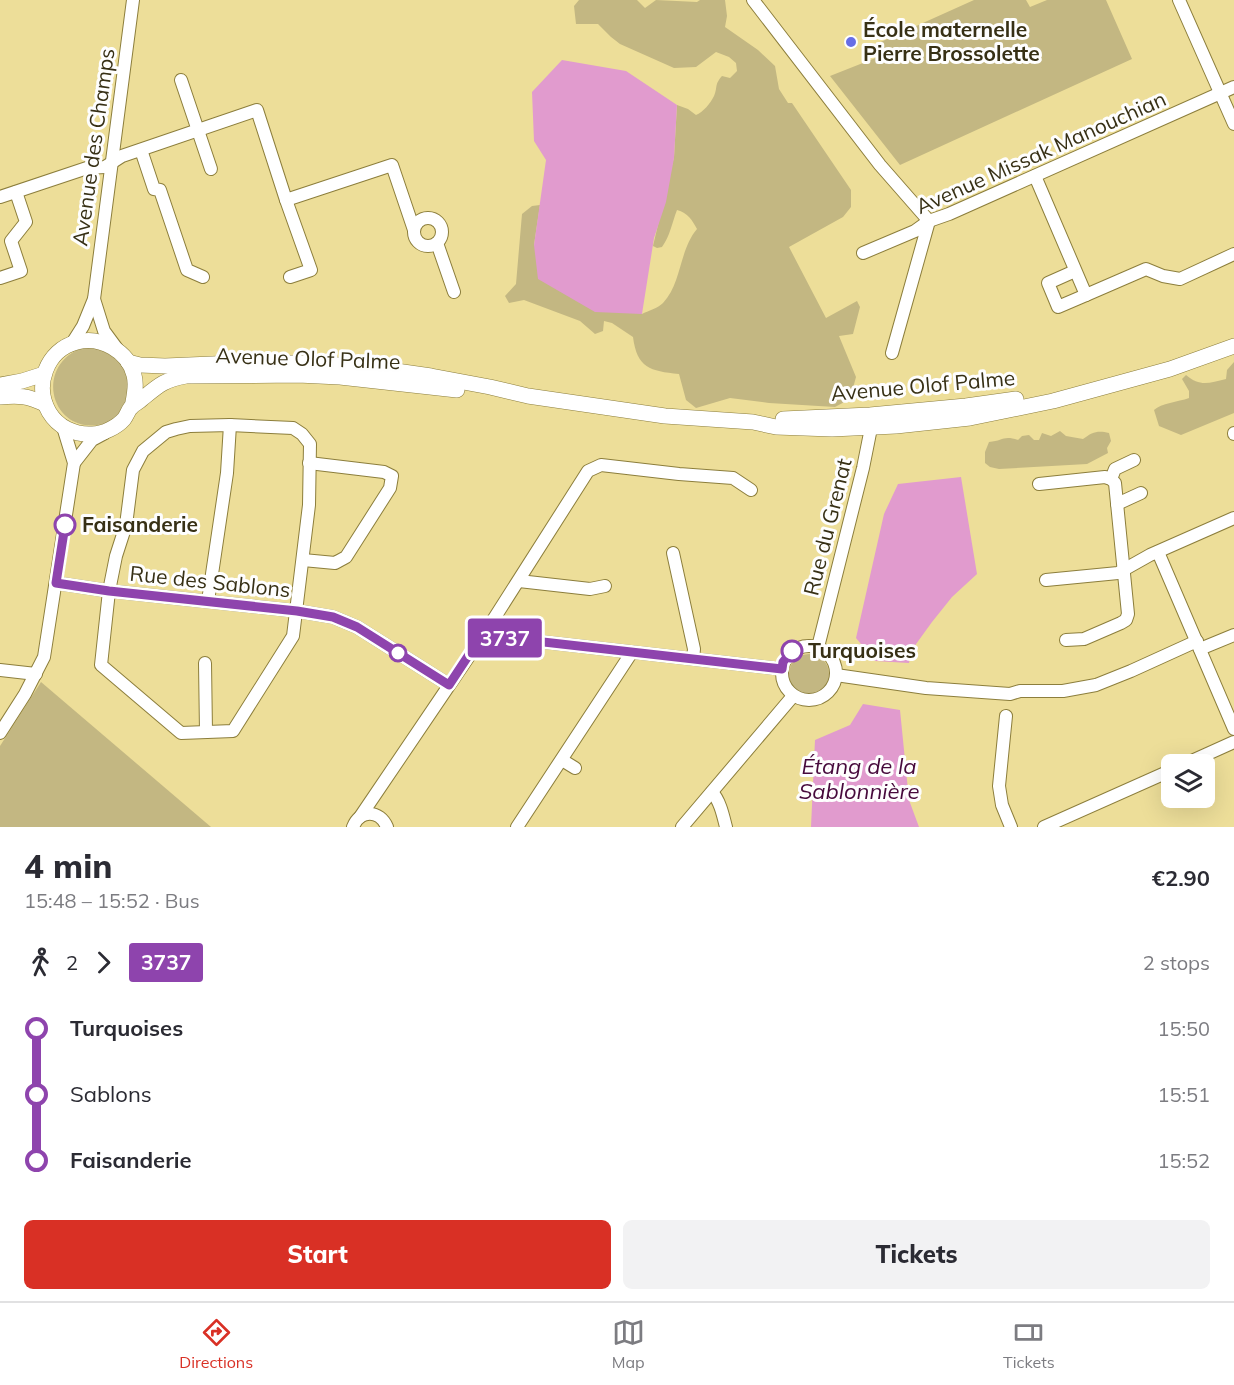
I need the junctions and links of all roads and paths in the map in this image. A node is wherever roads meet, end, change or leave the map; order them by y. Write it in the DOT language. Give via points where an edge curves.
graph roads {
  1 [pos="133,0"];
  2 [pos="753,0"];
  3 [pos="1179,0"];
  4 [pos="181,80"];
  5 [pos="1234,87"];
  6 [pos="1220,93"];
  7 [pos="1234,124"];
  8 [pos="198,130"];
  9 [pos="141,150"];
  10 [pos="111,163"];
  11 [pos="211,169"];
  12 [pos="1035,176"];
  13 [pos="16,192"];
  14 [pos="0,197"];
  15 [pos="286,200"];
  16 [pos="930,221"];
  17 [pos="414,230"];
  18 [pos="437,243"];
  19 [pos="863,253"];
  20 [pos="1234,254"];
  21 [pos="1075,271"];
  22 [pos="203,277"];
  23 [pos="290,277"];
  24 [pos="0,278"];
  25 [pos="454,292"];
  26 [pos="1086,295"];
  27 [pos="94,299"];
  28 [pos="71,345"];
  29 [pos="1234,346"];
  30 [pos="892,353"];
  31 [pos="124,356"];
  32 [pos="44,374"];
  33 [pos="0,385"];
  34 [pos="528,396"];
  35 [pos="0,397"];
  36 [pos="45,404"];
  37 [pos="132,407"];
  38 [pos="870,421"];
  39 [pos="230,425"];
  40 [pos="63,427"];
  41 [pos="109,430"];
  42 [pos="1134,460"];
  43 [pos="74,463"];
  44 [pos="309,463"];
  45 [pos="1112,479"];
  46 [pos="1039,484"];
  47 [pos="751,490"];
  48 [pos="1141,493"];
  49 [pos="1117,504"];
  50 [pos="1234,518"];
  51 [pos="1158,552"];
  52 [pos="673,553"];
  53 [pos="303,560"];
  54 [pos="1123,570"];
  55 [pos="1046,580"];
  56 [pos="519,581"];
  57 [pos="56,583"];
  58 [pos="605,586"];
  59 [pos="109,591"];
  60 [pos="208,601"];
  61 [pos="297,611"];
  62 [pos="1234,634"];
  63 [pos="482,635"];
  64 [pos="1066,640"];
  65 [pos="1199,645"];
  66 [pos="818,647"];
  67 [pos="632,652"];
  68 [pos="693,659"];
  69 [pos="205,663"];
  70 [pos="782,669"];
  71 [pos="0,670"];
  72 [pos="36,674"];
  73 [pos="836,675"];
  74 [pos="449,685"];
  75 [pos="793,696"];
  76 [pos="1006,716"];
  77 [pos="1234,729"];
  78 [pos="206,732"];
  79 [pos="0,733"];
  80 [pos="1234,742"];
  81 [pos="1207,754"];
  82 [pos="562,760"];
  83 [pos="575,768"];
  84 [pos="1161,775"];
  85 [pos="712,792"];
  86 [pos="356,822"];
  87 [pos="387,827"];
  88 [pos="517,827"];
  89 [pos="682,827"];
  90 [pos="726,827"];
  91 [pos="1011,827"];
  92 [pos="1044,827"];
  1 -- 10 [label="street, Avenue des Champs"];
  2 -- 16 [label="street" via="880,165"];
  3 -- 6 [label="street"];
  4 -- 8 [label="street"];
  5 -- 6 [label="street, Avenue Missak Manouchian"];
  6 -- 7 [label="street"];
  6 -- 12 [label="street, Avenue Missak Manouchian"];
  8 -- 9 [label="street"];
  8 -- 11 [label="street"];
  8 -- 15 [label="street" via="257,110"];
  9 -- 10 [label="street"];
  9 -- 22 [label="street" via="154,189 160,190 187,270"];
  10 -- 13 [label="street"];
  10 -- 27 [label="street, Avenue des Champs"];
  12 -- 16 [label="street, Avenue Missak Manouchian"];
  12 -- 21 [label="street"];
  13 -- 14 [label="street"];
  13 -- 24 [label="street" via="26,222 11,241 21,271"];
  15 -- 17 [label="street" via="392,165"];
  15 -- 23 [label="street" via="310,270"];
  16 -- 19 [label="street, Avenue Missak Manouchian"];
  16 -- 30 [label="street"];
  17 -- 18 [label="street" via="419,243"];
  17 -- 18 [label="street" via="422,219 436,219 443,231"];
  18 -- 25 [label="street"];
  20 -- 26 [label="street" via="1180,279 1146,269"];
  21 -- 26 [label="street"];
  21 -- 26 [label="street" via="1047,283 1058,307"];
  27 -- 28 [label="street, Avenue des Champs"];
  27 -- 31 [label="street, Avenue des Champs" via="104,331"];
  28 -- 31 [label="main road, Avenue Olof Palme" via="92,341 106,344"];
  28 -- 32 [label="main road" via="51,360"];
  29 -- 38 [label="main road, Avenue Olof Palme" via="1170,369 1097,388"];
  31 -- 34 [label="main road, Avenue Olof Palme" via="140,365 310,363 368,367"];
  31 -- 37 [label="main road" via="134,375"];
  32 -- 33 [label="main road"];
  32 -- 36 [label="main road"];
  34 -- 37 [label="main road, Avenue Olof Palme" via="340,377 206,375 172,378"];
  34 -- 38 [label="main road, Avenue Olof Palme" via="665,416 753,422 806,417"];
  35 -- 36 [label="main road" via="28,396"];
  36 -- 40 [label="main road"];
  37 -- 41 [label="main road, Avenue Olof Palme"];
  38 -- 66 [label="street, Rue du Grenat" via="863,468"];
  39 -- 44 [label="street" via="293,428 309,444"];
  39 -- 59 [label="street" via="176,429 166,432 143,451 134,470 126,525"];
  39 -- 60 [label="street"];
  40 -- 41 [label="main road" via="77,433"];
  40 -- 43 [label="street"];
  41 -- 43 [label="street" via="92,440"];
  42 -- 45 [label="street" via="1115,469"];
  43 -- 57 [label="street"];
  44 -- 53 [label="street"];
  44 -- 53 [label="street" via="392,476 390,488 346,557 335,563"];
  45 -- 46 [label="street"];
  45 -- 49 [label="street"];
  47 -- 56 [label="street" via="733,478 601,465 588,471"];
  48 -- 49 [label="street"];
  49 -- 54 [label="street"];
  50 -- 51 [label="street"];
  51 -- 54 [label="street"];
  51 -- 65 [label="street"];
  52 -- 68 [label="street"];
  53 -- 61 [label="street"];
  54 -- 55 [label="street"];
  54 -- 64 [label="street" via="1126,620 1084,639"];
  56 -- 58 [label="street" via="590,589"];
  56 -- 63 [label="street"];
  57 -- 59 [label="street, Rue des Sablons"];
  57 -- 72 [label="street" via="44,657"];
  59 -- 60 [label="street, Rue des Sablons"];
  59 -- 78 [label="street" via="101,665 181,733"];
  60 -- 61 [label="street, Rue des Sablons"];
  61 -- 74 [label="street, Rue des Sablons" via="333,617 357,627"];
  61 -- 78 [label="street" via="293,636 233,731"];
  62 -- 65 [label="street"];
  63 -- 67 [label="street"];
  63 -- 74 [label="street"];
  65 -- 73 [label="street" via="1096,686 1063,691 1010,694 927,688"];
  65 -- 77 [label="street"];
  66 -- 70 [label="street" via="793,651"];
  66 -- 73 [label="street" via="832,658"];
  67 -- 68 [label="street"];
  67 -- 82 [label="street"];
  68 -- 70 [label="street"];
  69 -- 78 [label="street"];
  70 -- 75 [label="street" via="783,684"];
  71 -- 72 [label="street"];
  72 -- 79 [label="street"];
  73 -- 75 [label="street" via="830,691 816,700"];
  74 -- 86 [label="street"];
  75 -- 85 [label="street"];
  76 -- 91 [label="street" via="999,786"];
  80 -- 81 [label="street"];
  82 -- 83 [label="street"];
  82 -- 88 [label="street"];
  84 -- 92 [label="street"];
  85 -- 89 [label="street"];
  85 -- 90 [label="street"];
  86 -- 87 [label="street" via="375,814"];
}
